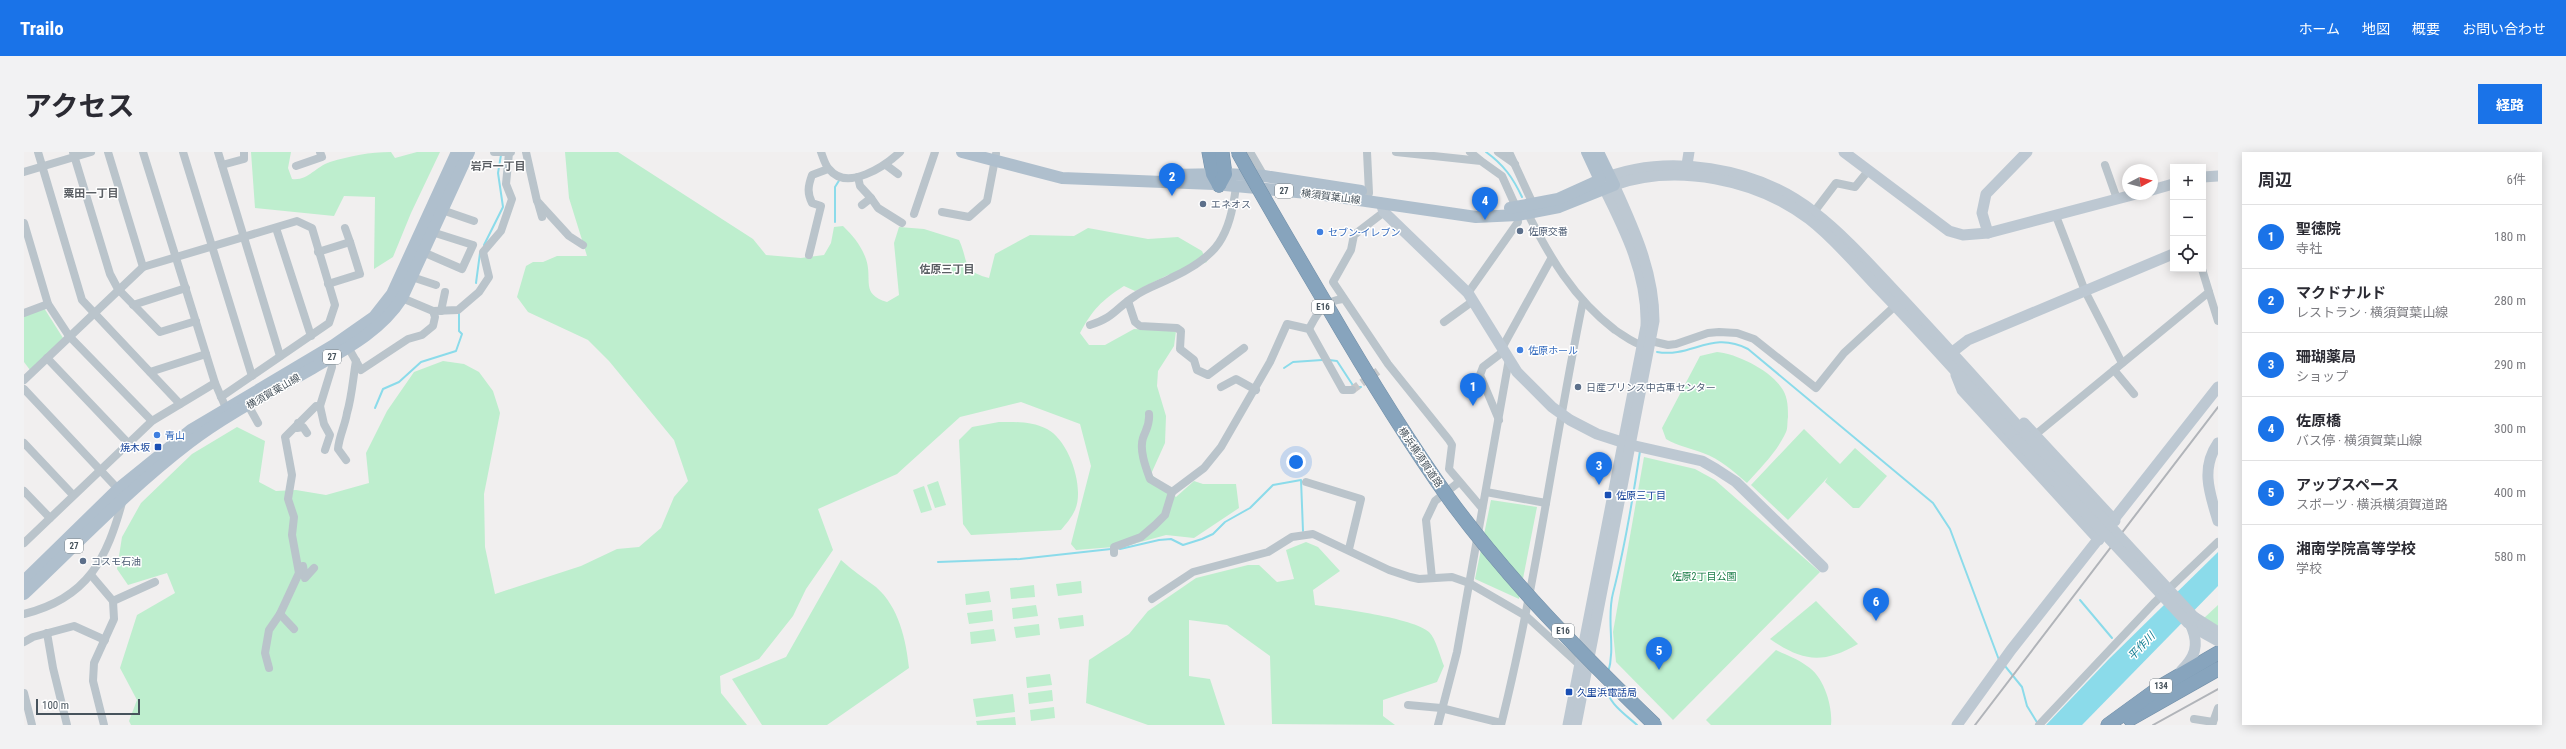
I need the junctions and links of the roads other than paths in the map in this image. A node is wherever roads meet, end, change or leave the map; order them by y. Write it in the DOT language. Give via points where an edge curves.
graph roads {
  1 [pos="38,152"];
  2 [pos="91,152"];
  3 [pos="108,152"];
  4 [pos="143,152"];
  5 [pos="183,152"];
  6 [pos="218,152"];
  7 [pos="244,152"];
  8 [pos="320,152"];
  9 [pos="457,152"];
  10 [pos="469,152"];
  11 [pos="494,152"];
  12 [pos="526,152"];
  13 [pos="821,152"];
  14 [pos="900,152"];
  15 [pos="935,152"];
  16 [pos="962,152"];
  17 [pos="1209,152"];
  18 [pos="1222,152"];
  19 [pos="1233,152"];
  20 [pos="1238,152"];
  21 [pos="1250,152"];
  22 [pos="1367,152"];
  23 [pos="1396,152"];
  24 [pos="1470,152"];
  25 [pos="1498,152"];
  26 [pos="1510,152"];
  27 [pos="1587,152"];
  28 [pos="1598,152"];
  29 [pos="1689,152"];
  30 [pos="1844,152"];
  31 [pos="2026,152"];
  32 [pos="510,153"];
  33 [pos="74,154"];
  34 [pos="994,156"];
  35 [pos="1480,161"];
  36 [pos="886,164"];
  37 [pos="1515,164"];
  38 [pos="222,165"];
  39 [pos="2104,165"];
  40 [pos="42,166"];
  41 [pos="296,166"];
  42 [pos="828,169"];
  43 [pos="1686,171"];
  44 [pos="1868,171"];
  45 [pos="24,172"];
  46 [pos="898,174"];
  47 [pos="1264,176"];
  48 [pos="2218,176"];
  49 [pos="858,177"];
  50 [pos="1219,177"];
  51 [pos="2206,177"];
  52 [pos="1607,182"];
  53 [pos="2170,185"];
  54 [pos="1236,187"];
  55 [pos="2158,188"];
  56 [pos="1369,193"];
  57 [pos="871,198"];
  58 [pos="2122,198"];
  59 [pos="2117,199"];
  60 [pos="537,200"];
  61 [pos="862,205"];
  62 [pos="1383,207"];
  63 [pos="1524,209"];
  64 [pos="442,210"];
  65 [pos="942,212"];
  66 [pos="1814,212"];
  67 [pos="914,214"];
  68 [pos="2056,216"];
  69 [pos="542,217"];
  70 [pos="474,221"];
  71 [pos="24,223"];
  72 [pos="902,223"];
  73 [pos="276,228"];
  74 [pos="345,228"];
  75 [pos="432,232"];
  76 [pos="1988,233"];
  77 [pos="244,237"];
  78 [pos="350,242"];
  79 [pos="583,245"];
  80 [pos="212,247"];
  81 [pos="318,252"];
  82 [pos="423,252"];
  83 [pos="809,255"];
  84 [pos="2170,255"];
  85 [pos="176,258"];
  86 [pos="1551,259"];
  87 [pos="143,267"];
  88 [pos="2203,272"];
  89 [pos="412,277"];
  90 [pos="328,284"];
  91 [pos="436,285"];
  92 [pos="186,288"];
  93 [pos="118,289"];
  94 [pos="2085,291"];
  95 [pos="445,292"];
  96 [pos="2209,292"];
  97 [pos="1471,297"];
  98 [pos="402,298"];
  99 [pos="1343,300"];
  100 [pos="1128,301"];
  101 [pos="1583,301"];
  102 [pos="48,304"];
  103 [pos="133,305"];
  104 [pos="1895,306"];
  105 [pos="437,311"];
  106 [pos="24,312"];
  107 [pos="94,312"];
  108 [pos="196,321"];
  109 [pos="2218,321"];
  110 [pos="1444,322"];
  111 [pos="1090,325"];
  112 [pos="1309,329"];
  113 [pos="69,336"];
  114 [pos="311,336"];
  115 [pos="1648,345"];
  116 [pos="348,347"];
  117 [pos="1244,348"];
  118 [pos="1505,353"];
  119 [pos="206,354"];
  120 [pos="1948,355"];
  121 [pos="280,356"];
  122 [pos="331,357"];
  123 [pos="47,358"];
  124 [pos="356,361"];
  125 [pos="2122,363"];
  126 [pos="1388,364"];
  127 [pos="1953,368"];
  128 [pos="1381,369"];
  129 [pos="2114,370"];
  130 [pos="150,372"];
  131 [pos="252,376"];
  132 [pos="24,380"];
  133 [pos="215,382"];
  134 [pos="1221,387"];
  135 [pos="2218,387"];
  136 [pos="24,389"];
  137 [pos="1256,390"];
  138 [pos="1352,390"];
  139 [pos="2134,394"];
  140 [pos="224,403"];
  141 [pos="180,404"];
  142 [pos="248,405"];
  143 [pos="320,406"];
  144 [pos="1149,414"];
  145 [pos="1562,415"];
  146 [pos="1499,420"];
  147 [pos="152,421"];
  148 [pos="258,423"];
  149 [pos="298,423"];
  150 [pos="307,433"];
  151 [pos="2026,436"];
  152 [pos="24,443"];
  153 [pos="128,443"];
  154 [pos="1627,443"];
  155 [pos="2218,443"];
  156 [pos="325,450"];
  157 [pos="2218,452"];
  158 [pos="346,460"];
  159 [pos="100,469"];
  160 [pos="1306,482"];
  161 [pos="1459,482"];
  162 [pos="24,491"];
  163 [pos="1172,492"];
  164 [pos="1486,492"];
  165 [pos="121,494"];
  166 [pos="73,495"];
  167 [pos="1546,503"];
  168 [pos="2218,504"];
  169 [pos="1482,508"];
  170 [pos="2104,509"];
  171 [pos="50,518"];
  172 [pos="2115,521"];
  173 [pos="2218,521"];
  174 [pos="2088,528"];
  175 [pos="2099,540"];
  176 [pos="25,541"];
  177 [pos="2218,542"];
  178 [pos="1349,549"];
  179 [pos="1114,553"];
  180 [pos="298,561"];
  181 [pos="1823,567"];
  182 [pos="314,568"];
  183 [pos="91,575"];
  184 [pos="1432,578"];
  185 [pos="24,581"];
  186 [pos="155,582"];
  187 [pos="1469,583"];
  188 [pos="24,594"];
  189 [pos="1152,599"];
  190 [pos="113,601"];
  191 [pos="24,614"];
  192 [pos="280,614"];
  193 [pos="1526,616"];
  194 [pos="2191,623"];
  195 [pos="294,629"];
  196 [pos="2218,632"];
  197 [pos="47,633"];
  198 [pos="105,640"];
  199 [pos="2218,641"];
  200 [pos="24,642"];
  201 [pos="2218,653"];
  202 [pos="269,668"];
  203 [pos="1584,668"];
  204 [pos="2218,669"];
  205 [pos="2163,685"];
  206 [pos="24,693"];
  207 [pos="1408,705"];
  208 [pos="1441,708"];
  209 [pos="2218,708"];
  210 [pos="2194,719"];
  211 [pos="2041,722"];
  212 [pos="1501,724"];
  213 [pos="2212,724"];
  214 [pos="32,725"];
  215 [pos="67,725"];
  216 [pos="104,725"];
  217 [pos="1438,725"];
  218 [pos="1568,725"];
  219 [pos="1576,725"];
  220 [pos="1649,725"];
  221 [pos="1655,725"];
  222 [pos="1956,725"];
  223 [pos="2108,725"];
  224 [pos="2122,725"];
  1 -- 40 [label="street"];
  2 -- 33 [label="street"];
  3 -- 87 [label="street"];
  4 -- 85 [label="street"];
  5 -- 80 [label="street"];
  6 -- 38 [label="street"];
  7 -- 38 [label="street" via="244,158"];
  8 -- 41 [label="street" via="322,157"];
  9 -- 140 [label="main road, 横須賀葉山線 / 27" via="392,294 382,309 334,345"];
  10 -- 64 [label="main road, 横須賀葉山線 / 27"];
  11 -- 32 [label="street"];
  12 -- 60 [label="street"];
  13 -- 42 [label="street"];
  14 -- 36 [label="street"];
  15 -- 67 [label="street"];
  16 -- 34 [label="main road, 横須賀葉山線 / 27"];
  17 -- 50 [label="highway"];
  18 -- 50 [label="highway"];
  19 -- 220 [label="highway, 横浜横須賀道路 / E16, bridge" via="1374,393 1451,508 1533,606"];
  20 -- 221 [label="highway, 横浜横須賀道路 / E16, bridge" via="1371,380 1451,501 1554,621"];
  21 -- 47 [label="street"];
  22 -- 56 [label="street"];
  23 -- 35 [label="street"];
  24 -- 35 [label="street"];
  25 -- 37 [label="street"];
  26 -- 37 [label="street"];
  27 -- 52 [label="main road"];
  28 -- 52 [label="main road"];
  29 -- 43 [label="street"];
  30 -- 44 [label="street"];
  31 -- 76 [label="street" via="1986,194 1982,213"];
  32 -- 105 [label="street" via="506,184 512,199 502,231 483,252 489,276 479,292 458,310"];
  33 -- 40 [label="street"];
  33 -- 93 [label="street" via="110,274"];
  34 -- 50 [label="main road, 横須賀葉山線 / 27" via="1068,179"];
  34 -- 65 [label="street" via="987,201 969,217"];
  35 -- 63 [label="street" via="1502,176"];
  36 -- 46 [label="street"];
  36 -- 49 [label="street"];
  37 -- 63 [label="street"];
  38 -- 77 [label="street"];
  39 -- 59 [label="street"];
  40 -- 45 [label="street"];
  40 -- 107 [label="street" via="82,300"];
  42 -- 49 [label="street" via="836,175"];
  42 -- 83 [label="street" via="812,175 809,185 808,195 812,203 821,206"];
  43 -- 52 [label="street" via="1652,164"];
  43 -- 66 [label="street" via="1727,171 1763,183"];
  43 -- 104 [label="street" via="1760,193 1809,219"];
  44 -- 66 [label="street" via="1855,187 1836,183"];
  44 -- 76 [label="street" via="1949,231 1963,235"];
  47 -- 50 [label="main road, 横須賀葉山線 / 27"];
  47 -- 56 [label="main road, 横須賀葉山線 / 27"];
  48 -- 51 [label="street"];
  49 -- 57 [label="street" via="860,186"];
  50 -- 54 [label="main road, 横須賀葉山線 / 27"];
  52 -- 63 [label="main road, 横須賀葉山線 / 27" via="1559,207"];
  52 -- 115 [label="street" via="1644,286"];
  53 -- 55 [label="street"];
  54 -- 62 [label="main road, 横須賀葉山線 / 27" via="1318,194"];
  54 -- 100 [label="street" via="1232,214 1220,244 1201,261"];
  56 -- 63 [label="main road, 横須賀葉山線 / 27" via="1461,208"];
  57 -- 61 [label="street"];
  57 -- 72 [label="street" via="878,208"];
  58 -- 59 [label="street"];
  59 -- 68 [label="street"];
  60 -- 69 [label="street"];
  60 -- 79 [label="street" via="569,236"];
  62 -- 63 [label="main road, 横須賀葉山線 / 27" via="1465,216"];
  62 -- 97 [label="street"];
  62 -- 99 [label="street" via="1354,235 1351,250 1333,282"];
  63 -- 86 [label="street"];
  63 -- 97 [label="street"];
  64 -- 70 [label="street"];
  64 -- 75 [label="main road, 横須賀葉山線 / 27"];
  66 -- 120 [label="street" via="1847,242"];
  68 -- 76 [label="street"];
  68 -- 94 [label="street"];
  71 -- 102 [label="street"];
  73 -- 77 [label="street"];
  73 -- 81 [label="street" via="297,221 312,228"];
  73 -- 114 [label="street"];
  74 -- 78 [label="street"];
  75 -- 82 [label="main road, 横須賀葉山線 / 27"];
  75 -- 82 [label="street" via="473,245 462,269"];
  77 -- 80 [label="street"];
  77 -- 121 [label="street"];
  78 -- 81 [label="street"];
  78 -- 90 [label="street" via="360,274"];
  80 -- 85 [label="street"];
  80 -- 131 [label="street"];
  81 -- 90 [label="street"];
  82 -- 89 [label="main road, 横須賀葉山線 / 27"];
  84 -- 94 [label="street"];
  85 -- 87 [label="street"];
  85 -- 92 [label="street"];
  86 -- 101 [label="street"];
  86 -- 118 [label="street"];
  87 -- 93 [label="street"];
  88 -- 96 [label="street"];
  89 -- 91 [label="street"];
  89 -- 98 [label="main road, 横須賀葉山線 / 27"];
  90 -- 114 [label="street" via="335,305 334,314 329,323"];
  92 -- 103 [label="street"];
  92 -- 108 [label="street"];
  93 -- 103 [label="street"];
  93 -- 107 [label="street"];
  94 -- 120 [label="street" via="1968,340"];
  94 -- 125 [label="street"];
  95 -- 105 [label="street"];
  96 -- 109 [label="street"];
  96 -- 125 [label="street"];
  97 -- 110 [label="street"];
  97 -- 118 [label="street"];
  98 -- 105 [label="street"];
  98 -- 116 [label="main road, 横須賀葉山線 / 27" via="386,318"];
  99 -- 112 [label="street" via="1331,300 1319,309"];
  99 -- 126 [label="street"];
  100 -- 111 [label="street" via="1113,316"];
  100 -- 117 [label="street" via="1135,322 1140,326 1181,330 1180,349 1194,360 1197,370 1208,374"];
  101 -- 115 [label="street" via="1635,344"];
  101 -- 145 [label="street"];
  102 -- 106 [label="street"];
  102 -- 113 [label="street"];
  103 -- 108 [label="street" via="160,332"];
  104 -- 115 [label="street" via="1844,352 1816,388 1754,339 1744,335 1728,332 1708,333 1668,345"];
  104 -- 120 [label="street"];
  105 -- 124 [label="street" via="433,326 422,335 408,339 361,370"];
  107 -- 113 [label="street"];
  107 -- 130 [label="street"];
  108 -- 119 [label="street"];
  112 -- 137 [label="street" via="1287,324"];
  112 -- 138 [label="street" via="1343,390"];
  113 -- 123 [label="street"];
  113 -- 147 [label="street"];
  114 -- 121 [label="street"];
  115 -- 154 [label="street"];
  116 -- 122 [label="main road, 横須賀葉山線 / 27"];
  116 -- 124 [label="street"];
  118 -- 145 [label="street" via="1517,372"];
  118 -- 146 [label="street"];
  118 -- 146 [label="street" via="1483,366 1480,375"];
  119 -- 130 [label="street"];
  119 -- 133 [label="street"];
  120 -- 127 [label="street"];
  120 -- 151 [label="street" via="1966,367"];
  121 -- 131 [label="street"];
  122 -- 142 [label="main road, 横須賀葉山線 / 27"];
  122 -- 143 [label="street" via="332,367"];
  123 -- 132 [label="street"];
  123 -- 153 [label="street"];
  124 -- 158 [label="street" via="352,393 338,449"];
  125 -- 129 [label="street"];
  126 -- 128 [label="street"];
  126 -- 161 [label="street" via="1452,445 1449,469"];
  127 -- 151 [label="street"];
  127 -- 174 [label="street" via="1962,390"];
  129 -- 139 [label="street"];
  129 -- 151 [label="street"];
  130 -- 141 [label="street"];
  131 -- 140 [label="street"];
  133 -- 140 [label="street"];
  133 -- 141 [label="street"];
  134 -- 137 [label="street" via="1236,379"];
  135 -- 172 [label="street"];
  136 -- 159 [label="street"];
  137 -- 163 [label="street" via="1221,447 1204,468"];
  140 -- 165 [label="main road, 横須賀葉山線 / 27"];
  141 -- 147 [label="street"];
  142 -- 148 [label="street"];
  142 -- 165 [label="main road, 横須賀葉山線 / 27" via="190,442"];
  143 -- 149 [label="street" via="316,406"];
  143 -- 156 [label="street" via="324,424 330,435"];
  144 -- 163 [label="street" via="1150,424 1142,440 1146,467 1150,479"];
  145 -- 154 [label="street" via="1597,434"];
  145 -- 167 [label="street"];
  146 -- 164 [label="street"];
  147 -- 153 [label="street"];
  149 -- 150 [label="street" via="297,428 303,427"];
  149 -- 180 [label="street" via="285,442 290,454 292,475 288,499 294,516 292,535"];
  151 -- 170 [label="street"];
  151 -- 194 [label="street, bridge"];
  152 -- 166 [label="street"];
  153 -- 159 [label="street"];
  154 -- 181 [label="street" via="1702,461 1716,469 1736,482"];
  154 -- 203 [label="street"];
  155 -- 173 [label="street" via="2208,462 2207,477"];
  157 -- 168 [label="street" via="2212,476"];
  159 -- 165 [label="street"];
  159 -- 166 [label="street"];
  160 -- 178 [label="street" via="1361,499"];
  161 -- 169 [label="street"];
  161 -- 184 [label="street" via="1435,501 1426,520"];
  162 -- 171 [label="street"];
  163 -- 179 [label="street" via="1165,515 1141,537 1114,547"];
  164 -- 167 [label="street"];
  164 -- 169 [label="street"];
  165 -- 183 [label="street" via="113,532"];
  165 -- 185 [label="main road, 横須賀葉山線 / 27"];
  165 -- 188 [label="main road, 横須賀葉山線 / 27"];
  166 -- 171 [label="street"];
  167 -- 193 [label="street"];
  169 -- 187 [label="street"];
  170 -- 172 [label="street"];
  170 -- 174 [label="street"];
  171 -- 176 [label="street"];
  172 -- 175 [label="street"];
  174 -- 175 [label="street"];
  175 -- 222 [label="street"];
  177 -- 211 [label="street" via="2154,603"];
  178 -- 184 [label="street" via="1389,570 1419,579"];
  178 -- 189 [label="street" via="1313,534 1292,537 1268,552 1193,572"];
  180 -- 182 [label="street" via="302,564 306,578"];
  180 -- 192 [label="street" via="299,573"];
  183 -- 190 [label="street"];
  183 -- 191 [label="street" via="69,596 47,608"];
  184 -- 187 [label="street" via="1452,577"];
  186 -- 190 [label="street"];
  187 -- 193 [label="street"];
  187 -- 208 [label="street" via="1457,652"];
  190 -- 198 [label="street" via="114,619"];
  192 -- 195 [label="street"];
  192 -- 202 [label="street" via="271,624 265,641"];
  193 -- 203 [label="street"];
  193 -- 212 [label="street"];
  194 -- 196 [label="street"];
  194 -- 199 [label="street"];
  194 -- 205 [label="street" via="2196,651 2190,661"];
  197 -- 198 [label="street" via="74,626"];
  197 -- 200 [label="street"];
  197 -- 215 [label="street"];
  198 -- 216 [label="street" via="94,663 93,681"];
  201 -- 205 [label="highway, 134"];
  203 -- 218 [label="street"];
  203 -- 219 [label="street"];
  204 -- 224 [label="highway, 134"];
  205 -- 223 [label="highway, 134"];
  206 -- 214 [label="street"];
  207 -- 208 [label="street"];
  208 -- 212 [label="street"];
  208 -- 217 [label="street"];
  209 -- 213 [label="street"];
  210 -- 213 [label="street"];
}
